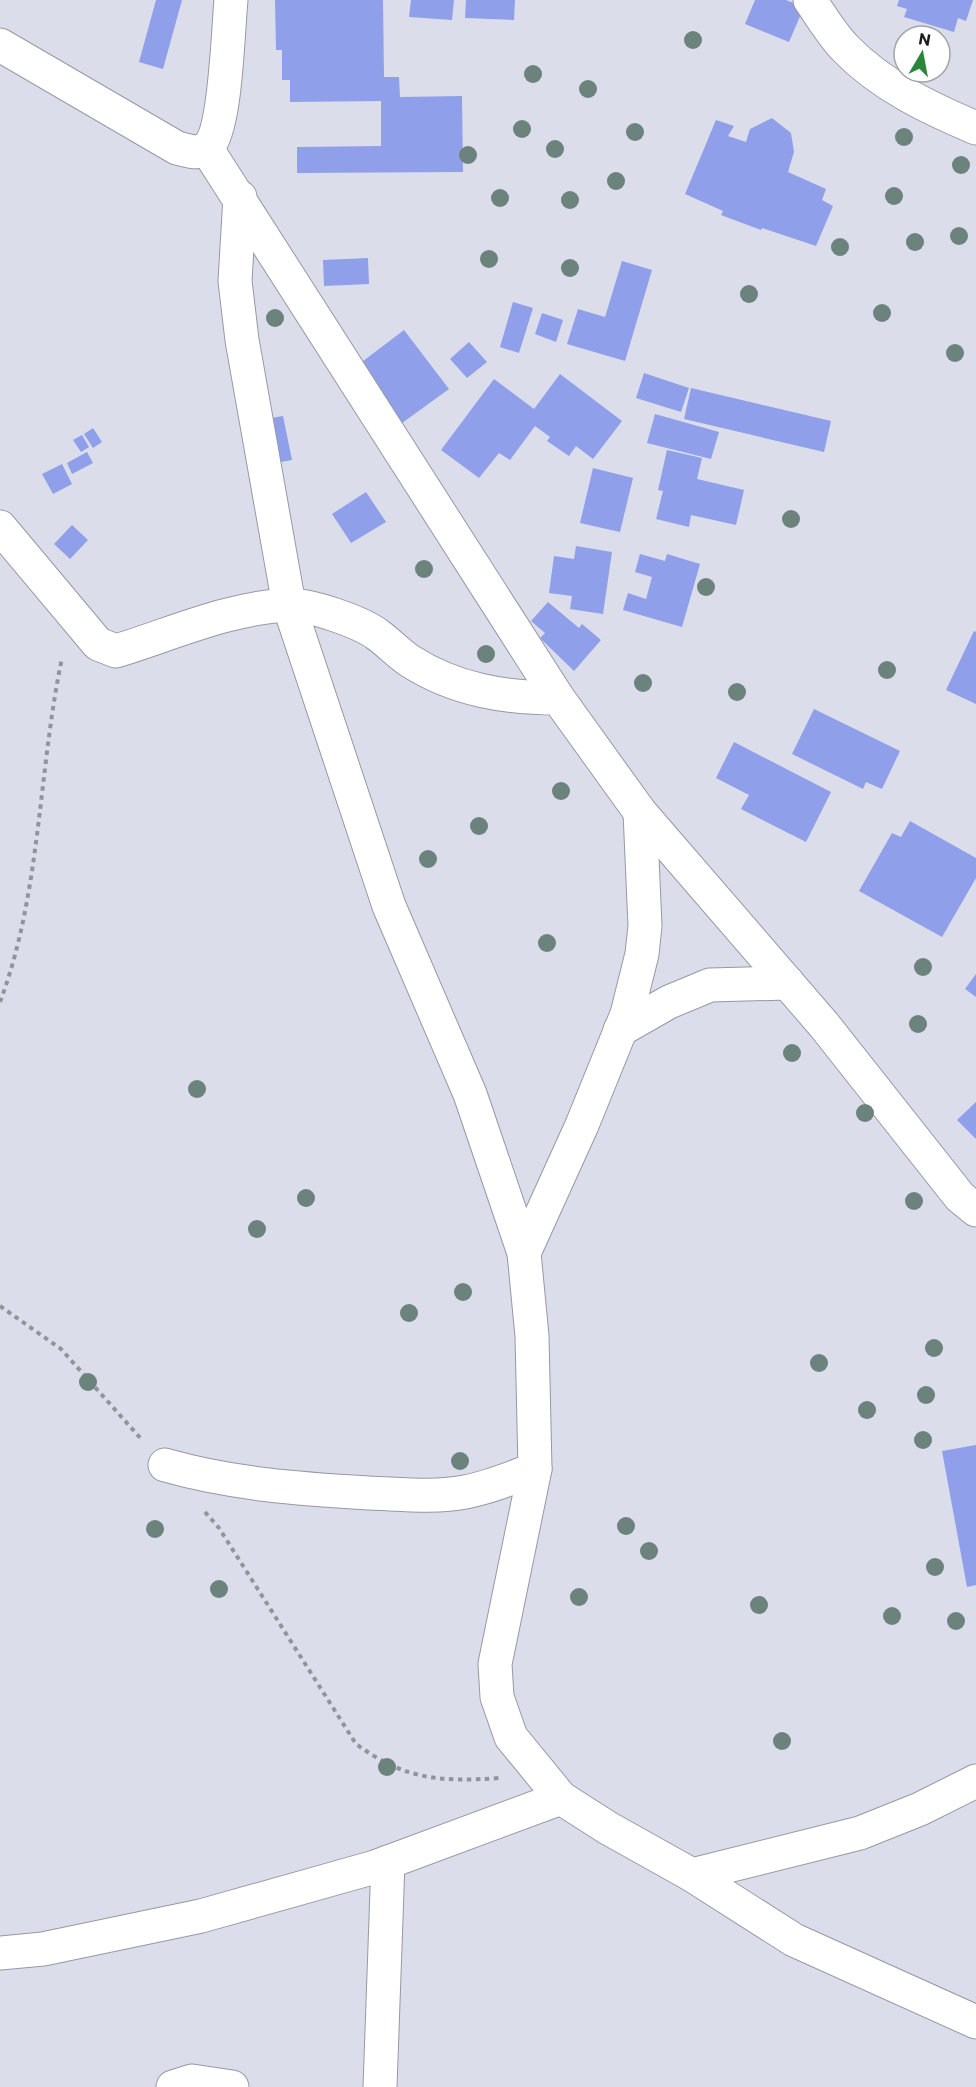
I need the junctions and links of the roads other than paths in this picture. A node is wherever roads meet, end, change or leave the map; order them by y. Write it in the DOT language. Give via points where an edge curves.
graph roads {
  1 [pos="231,0"];
  2 [pos="810,0"];
  3 [pos="0,45"];
  4 [pos="976,128"];
  5 [pos="207,149"];
  6 [pos="240,198"];
  7 [pos="0,527"];
  8 [pos="290,605"];
  9 [pos="558,698"];
  10 [pos="640,812"];
  11 [pos="788,983"];
  12 [pos="620,1030"];
  13 [pos="976,1210"];
  14 [pos="524,1253"];
  15 [pos="165,1466"];
  16 [pos="535,1469"];
  17 [pos="976,1781"];
  18 [pos="552,1787"];
  19 [pos="388,1862"];
  20 [pos="692,1875"];
  21 [pos="0,1953"];
  22 [pos="976,2022"];
  23 [pos="173,2087"];
  24 [pos="232,2087"];
  25 [pos="380,2087"];
  1 -- 5 [label="street" via="221,107 214,138"];
  2 -- 4 [label="street" via="845,48 886,83"];
  3 -- 5 [label="street" via="177,148 197,152"];
  5 -- 6 [label="street"];
  6 -- 8 [label="street" via="235,281 242,340"];
  6 -- 9 [label="street"];
  7 -- 8 [label="street" via="98,644 116,651 219,617"];
  8 -- 9 [label="street" via="349,620 376,633 410,661 464,686 513,698"];
  8 -- 14 [label="street" via="389,906 470,1094"];
  9 -- 10 [label="street"];
  10 -- 11 [label="street"];
  10 -- 12 [label="street" via="645,926 642,954"];
  11 -- 12 [label="street" via="710,985 669,1002"];
  11 -- 13 [label="street" via="960,1197"];
  12 -- 14 [label="street"];
  14 -- 16 [label="street" via="532,1336"];
  15 -- 16 [label="street" via="209,1478 308,1491 409,1495 463,1492"];
  16 -- 18 [label="street" via="495,1664 497,1697 511,1737"];
  17 -- 20 [label="street" via="860,1833"];
  18 -- 19 [label="street"];
  18 -- 20 [label="street" via="608,1828"];
  19 -- 21 [label="street" via="201,1916"];
  19 -- 25 [label="street"];
  20 -- 22 [label="street" via="794,1940"];
  23 -- 24 [label="street" via="192,2081"];
}
